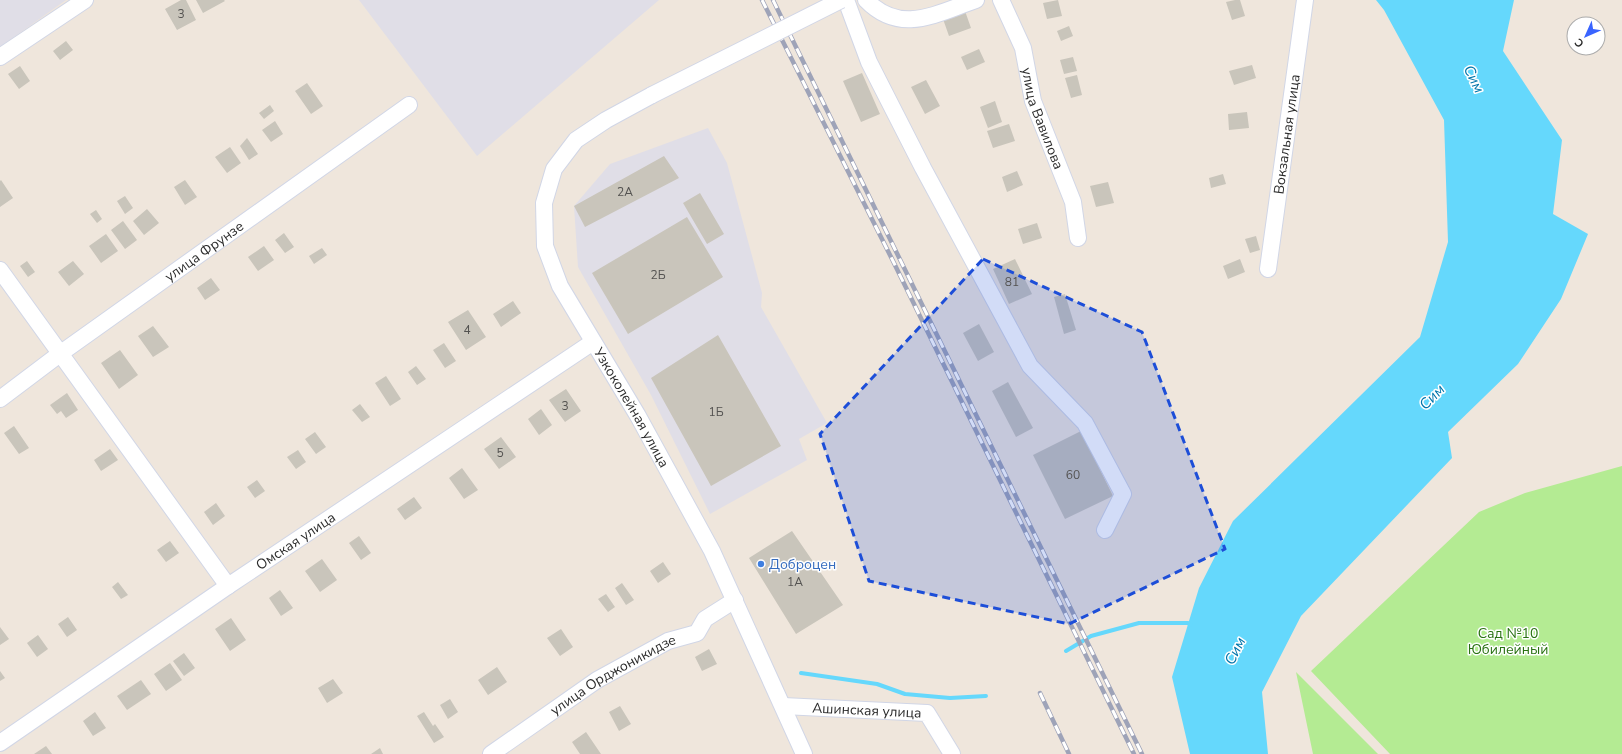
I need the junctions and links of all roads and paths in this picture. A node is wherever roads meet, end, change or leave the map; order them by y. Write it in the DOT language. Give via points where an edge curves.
graph roads {
  1 [pos="85,0"];
  2 [pos="841,0"];
  3 [pos="846,0"];
  4 [pos="866,0"];
  5 [pos="976,0"];
  6 [pos="1001,0"];
  7 [pos="1305,0"];
  8 [pos="0,57"];
  9 [pos="409,105"];
  10 [pos="1078,238"];
  11 [pos="1268,269"];
  12 [pos="0,270"];
  13 [pos="593,342"];
  14 [pos="61,352"];
  15 [pos="0,399"];
  16 [pos="1105,530"];
  17 [pos="228,586"];
  18 [pos="735,600"];
  19 [pos="783,706"];
  20 [pos="0,743"];
  21 [pos="491,754"];
  22 [pos="804,754"];
  23 [pos="952,754"];
  1 -- 8 [label="street"];
  2 -- 13 [label="street, Узкоколейная улица, bridge" via="606,120 576,140 554,169 544,203 545,246 560,286"];
  3 -- 16 [label="street" via="869,62 1030,366 1085,423 1123,494"];
  4 -- 5 [label="street" via="875,9 896,20 916,20"];
  6 -- 10 [label="street, улица Вавилова" via="1024,48 1033,101 1073,202"];
  7 -- 11 [label="street, Вокзальная улица"];
  9 -- 14 [label="street, улица Фрунзе"];
  12 -- 14 [label="street"];
  13 -- 17 [label="street, Омская улица"];
  13 -- 18 [label="street, Узкоколейная улица" via="712,551"];
  14 -- 15 [label="street, улица Фрунзе"];
  14 -- 17 [label="street"];
  17 -- 20 [label="street, Омская улица"];
  18 -- 19 [label="street, Узкоколейная улица"];
  18 -- 21 [label="street, улица Орджоникидзе" via="705,619 697,633 668,641 597,680"];
  19 -- 22 [label="street, Узкоколейная улица"];
  19 -- 23 [label="street, Ашинская улица" via="927,713"];
}
